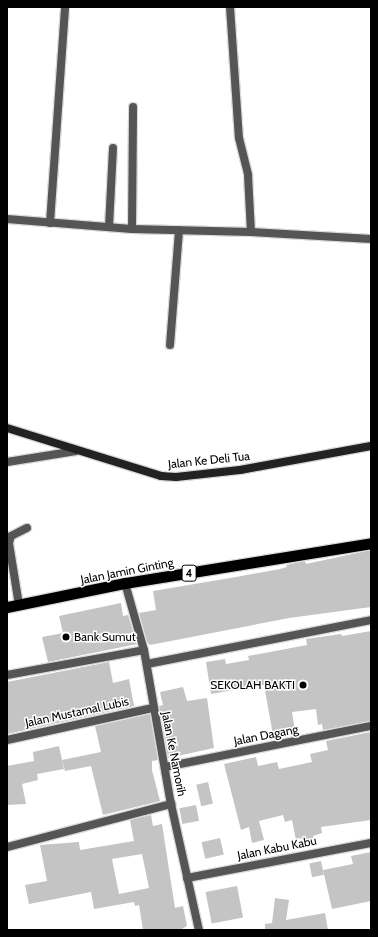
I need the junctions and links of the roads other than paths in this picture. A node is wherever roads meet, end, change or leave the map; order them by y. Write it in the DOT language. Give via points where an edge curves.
graph roads {
  1 [pos="230,7"];
  2 [pos="65,8"];
  3 [pos="133,107"];
  4 [pos="113,148"];
  5 [pos="7,219"];
  6 [pos="50,223"];
  7 [pos="108,227"];
  8 [pos="132,229"];
  9 [pos="179,230"];
  10 [pos="251,232"];
  11 [pos="371,239"];
  12 [pos="170,345"];
  13 [pos="7,428"];
  14 [pos="371,446"];
  15 [pos="76,451"];
  16 [pos="7,462"];
  17 [pos="27,528"];
  18 [pos="371,543"];
  19 [pos="8,548"];
  20 [pos="125,583"];
  21 [pos="19,605"];
  22 [pos="7,607"];
  23 [pos="371,620"];
  24 [pos="144,650"];
  25 [pos="147,664"];
  26 [pos="7,675"];
  27 [pos="153,708"];
  28 [pos="371,726"];
  29 [pos="7,740"];
  30 [pos="165,767"];
  31 [pos="171,804"];
  32 [pos="371,842"];
  33 [pos="7,847"];
  34 [pos="187,878"];
  35 [pos="199,930"];
  1 -- 10 [label="street" via="239,138 248,175"];
  2 -- 6 [label="street"];
  3 -- 8 [label="street"];
  4 -- 7 [label="street"];
  5 -- 6 [label="street"];
  6 -- 7 [label="street"];
  7 -- 8 [label="street"];
  8 -- 9 [label="street"];
  9 -- 10 [label="street"];
  9 -- 12 [label="street"];
  10 -- 11 [label="street"];
  13 -- 15 [label="main road, Jalan Ke Deli Tua"];
  14 -- 15 [label="main road, Jalan Ke Deli Tua" via="240,470 176,477 161,476"];
  15 -- 16 [label="street"];
  17 -- 19 [label="street" via="12,536"];
  18 -- 20 [label="highway, Jalan Jamin Ginting / 4"];
  19 -- 21 [label="street"];
  20 -- 21 [label="highway, Jalan Jamin Ginting / 4"];
  20 -- 24 [label="street, Jalan Ke Namorih"];
  21 -- 22 [label="highway, Jalan Jamin Ginting / 4"];
  23 -- 25 [label="street"];
  24 -- 25 [label="street, Jalan Ke Namorih"];
  24 -- 26 [label="street"];
  25 -- 27 [label="street, Jalan Ke Namorih"];
  27 -- 29 [label="street, Jalan Mustamal Lubis"];
  27 -- 30 [label="street, Jalan Ke Namorih"];
  28 -- 30 [label="street, Jalan Dagang"];
  30 -- 31 [label="street, Jalan Ke Namorih"];
  31 -- 33 [label="street"];
  31 -- 34 [label="street, Jalan Ke Namorih"];
  32 -- 34 [label="street, Jalan Kabu Kabu"];
  34 -- 35 [label="street, Jalan Ke Namorih"];
}
